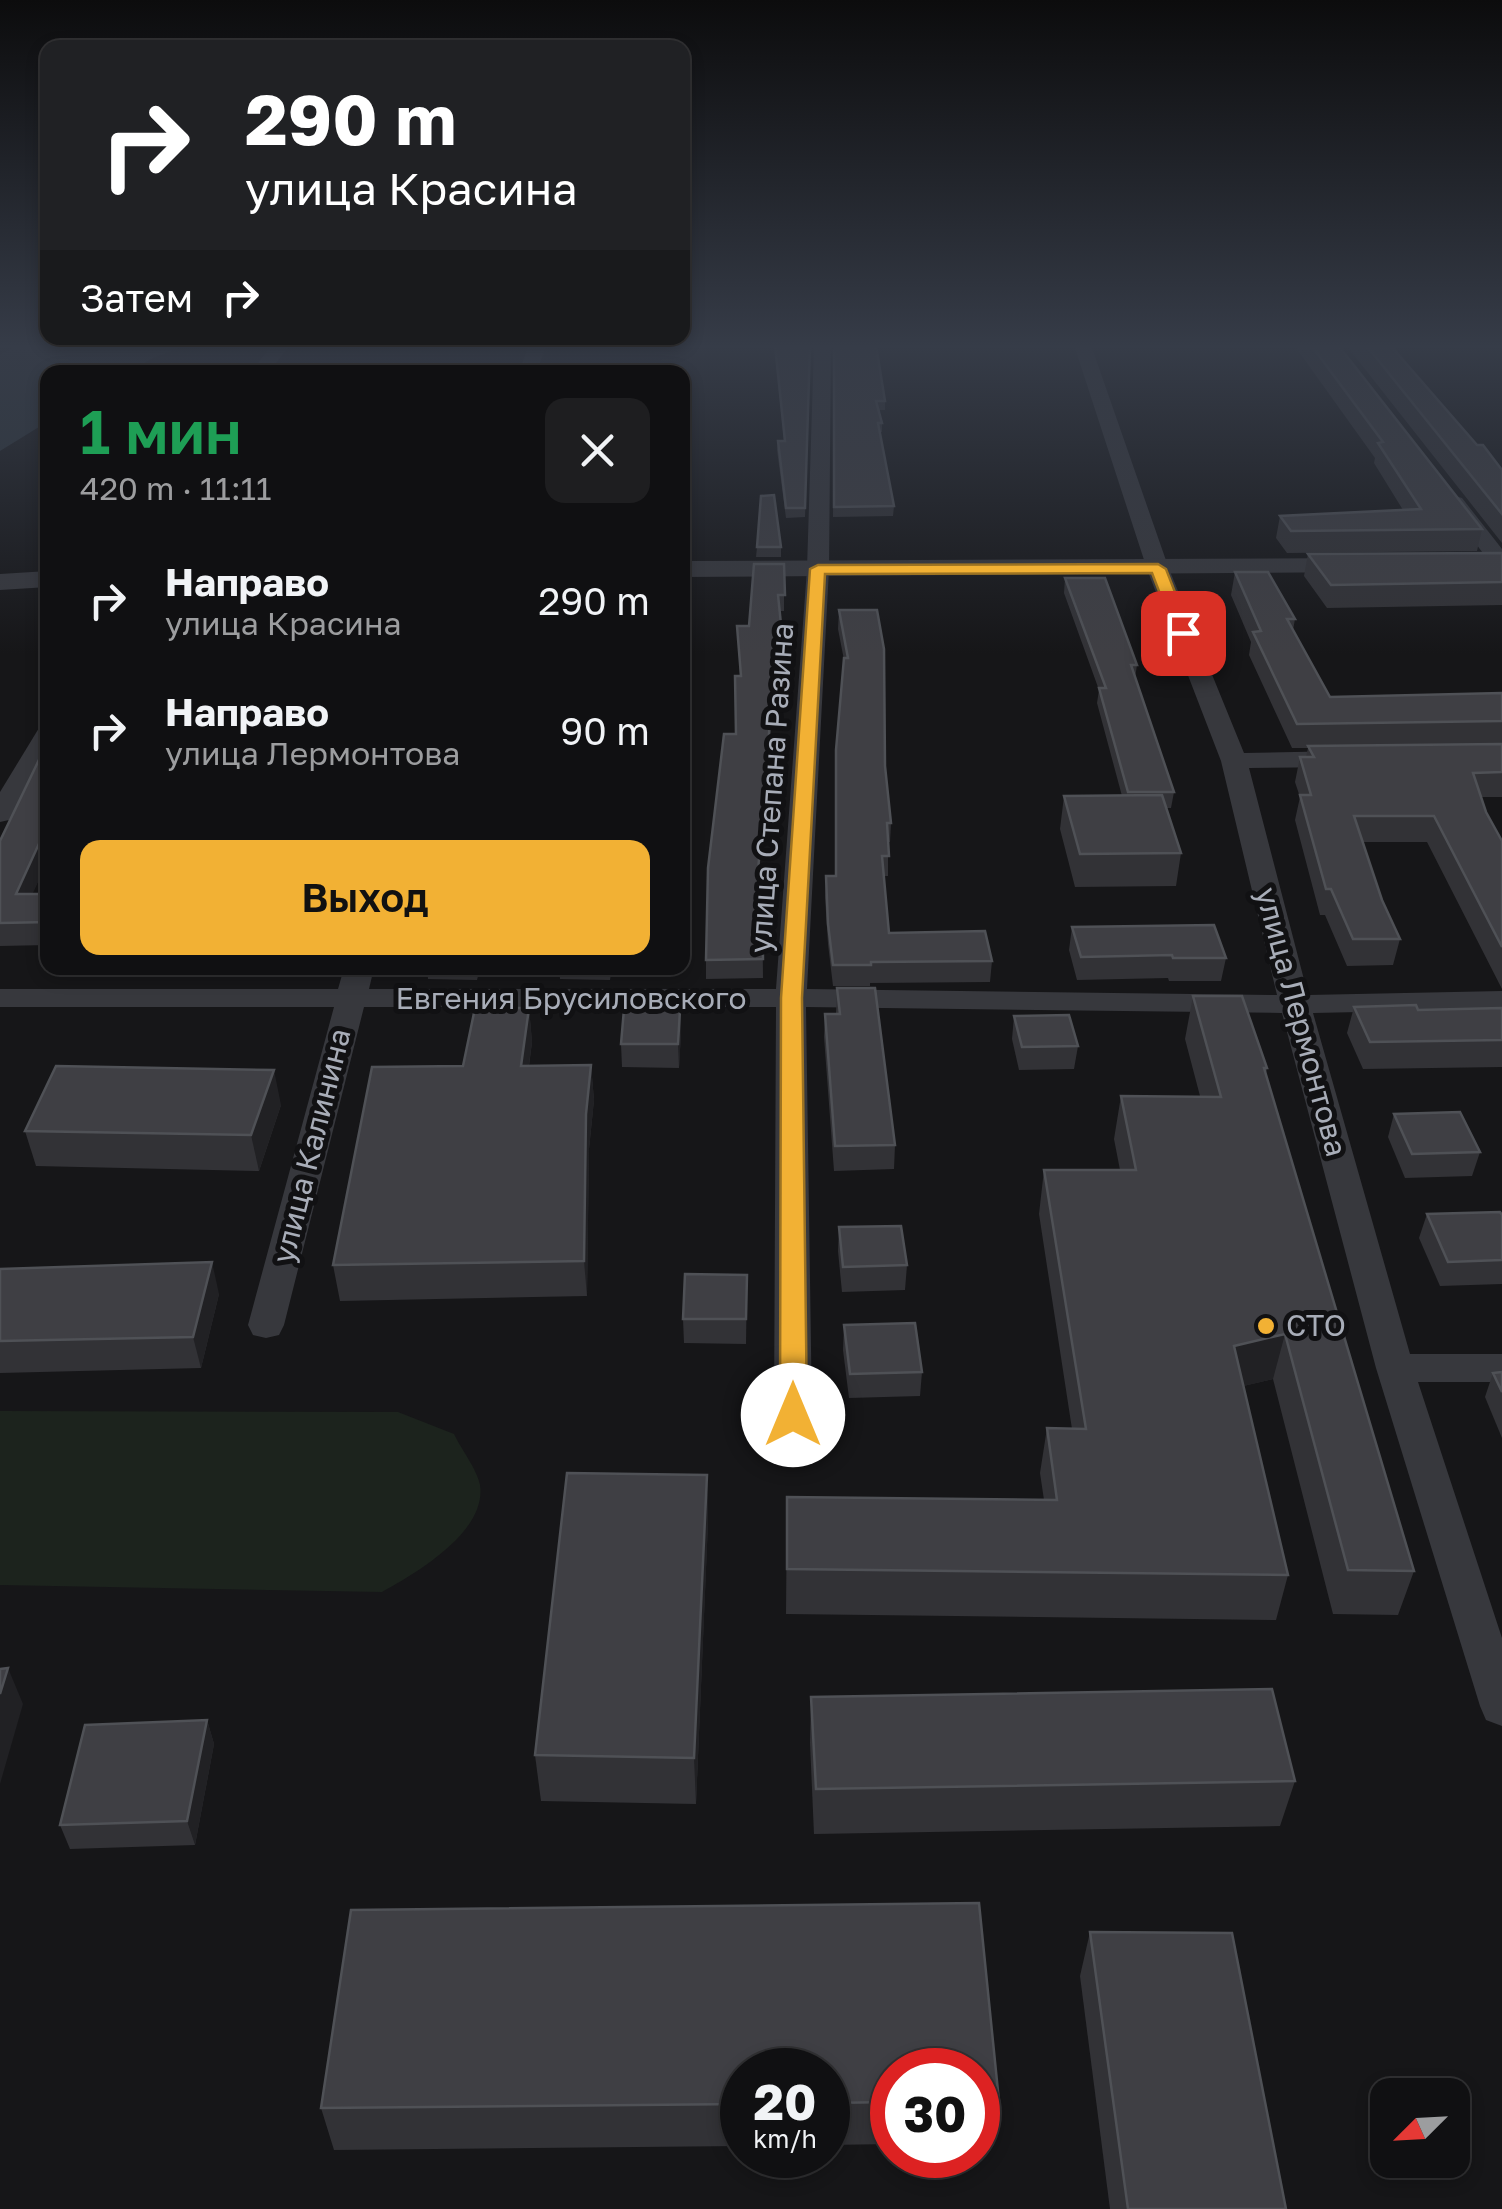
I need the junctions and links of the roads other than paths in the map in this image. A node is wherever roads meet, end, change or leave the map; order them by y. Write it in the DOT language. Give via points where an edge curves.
graph roads {
  1 [pos="820,448"];
  2 [pos="1118,448"];
  3 [pos="1442,485"];
  4 [pos="1502,563"];
  5 [pos="1464,564"];
  6 [pos="1388,565"];
  7 [pos="818,569"];
  8 [pos="1158,569"];
  9 [pos="690,570"];
  10 [pos="40,580"];
  11 [pos="0,582"];
  12 [pos="40,746"];
  13 [pos="1368,759"];
  14 [pos="1234,761"];
  15 [pos="0,814"];
  16 [pos="357,975"];
  17 [pos="0,998"];
  18 [pos="791,998"];
  19 [pos="350,1000"];
  20 [pos="1502,1000"];
  21 [pos="1294,1004"];
  22 [pos="266,1325"];
  23 [pos="1395,1368"];
  24 [pos="1502,1368"];
  25 [pos="793,1415"];
  26 [pos="1498,1685"];
  1 -- 7 [label="street, улица Степана Разина"];
  2 -- 8 [label="street, улица Лермонтова"];
  3 -- 4 [label="street"];
  4 -- 5 [label="street"];
  6 -- 8 [label="street"];
  7 -- 8 [label="street"];
  7 -- 9 [label="street"];
  7 -- 18 [label="street, улица Степана Разина"];
  8 -- 14 [label="street, улица Лермонтова"];
  10 -- 11 [label="street"];
  12 -- 15 [label="street"];
  13 -- 14 [label="street"];
  14 -- 21 [label="street, улица Лермонтова"];
  16 -- 19 [label="street, улица Калинина"];
  17 -- 19 [label="street, Евгения Брусиловского"];
  18 -- 19 [label="street, Евгения Брусиловского"];
  18 -- 21 [label="street, Евгения Брусиловского"];
  18 -- 25 [label="street, улица Степана Разина"];
  19 -- 22 [label="street, улица Калинина"];
  20 -- 21 [label="street, Евгения Брусиловского"];
  21 -- 23 [label="street, улица Лермонтова"];
  23 -- 24 [label="street"];
  23 -- 26 [label="street, улица Лермонтова"];
}
